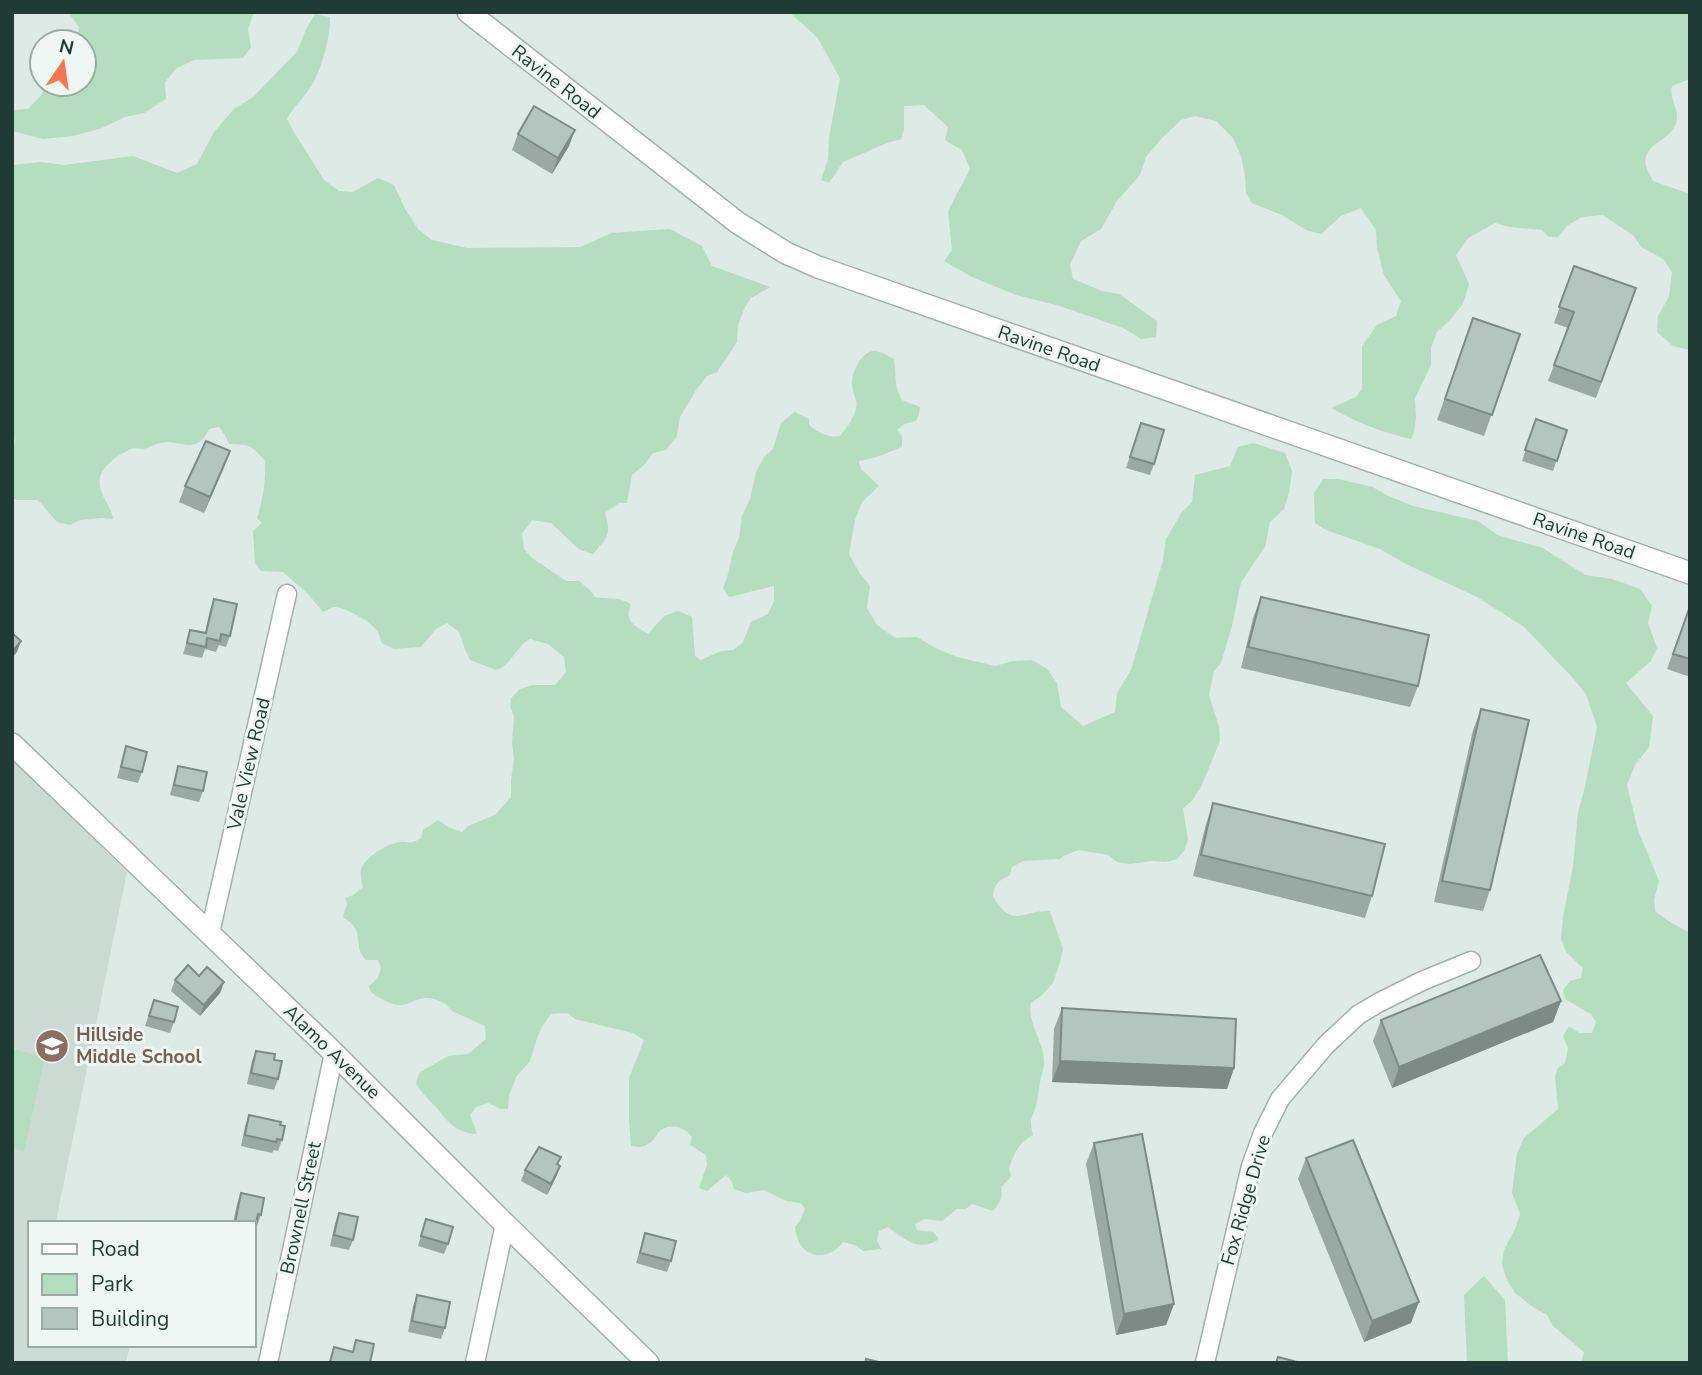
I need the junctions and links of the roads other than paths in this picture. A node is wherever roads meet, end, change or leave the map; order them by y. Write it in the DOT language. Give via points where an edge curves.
graph roads {
  1 [pos="468,12"];
  2 [pos="1690,573"];
  3 [pos="287,594"];
  4 [pos="12,744"];
  5 [pos="210,933"];
  6 [pos="1471,961"];
  7 [pos="334,1053"];
  8 [pos="505,1224"];
  9 [pos="268,1363"];
  10 [pos="475,1363"];
  11 [pos="648,1363"];
  12 [pos="1205,1363"];
  1 -- 2 [label="street, Ravine Road" via="738,223 786,253"];
  3 -- 5 [label="street, Vale View Road"];
  4 -- 5 [label="street, Alamo Avenue"];
  5 -- 7 [label="street, Alamo Avenue"];
  6 -- 12 [label="street, Fox Ridge Drive" via="1358,1015 1280,1099 1251,1166"];
  7 -- 8 [label="street, Alamo Avenue"];
  7 -- 9 [label="street, Brownell Street"];
  8 -- 10 [label="street"];
  8 -- 11 [label="street, Alamo Avenue"];
}
